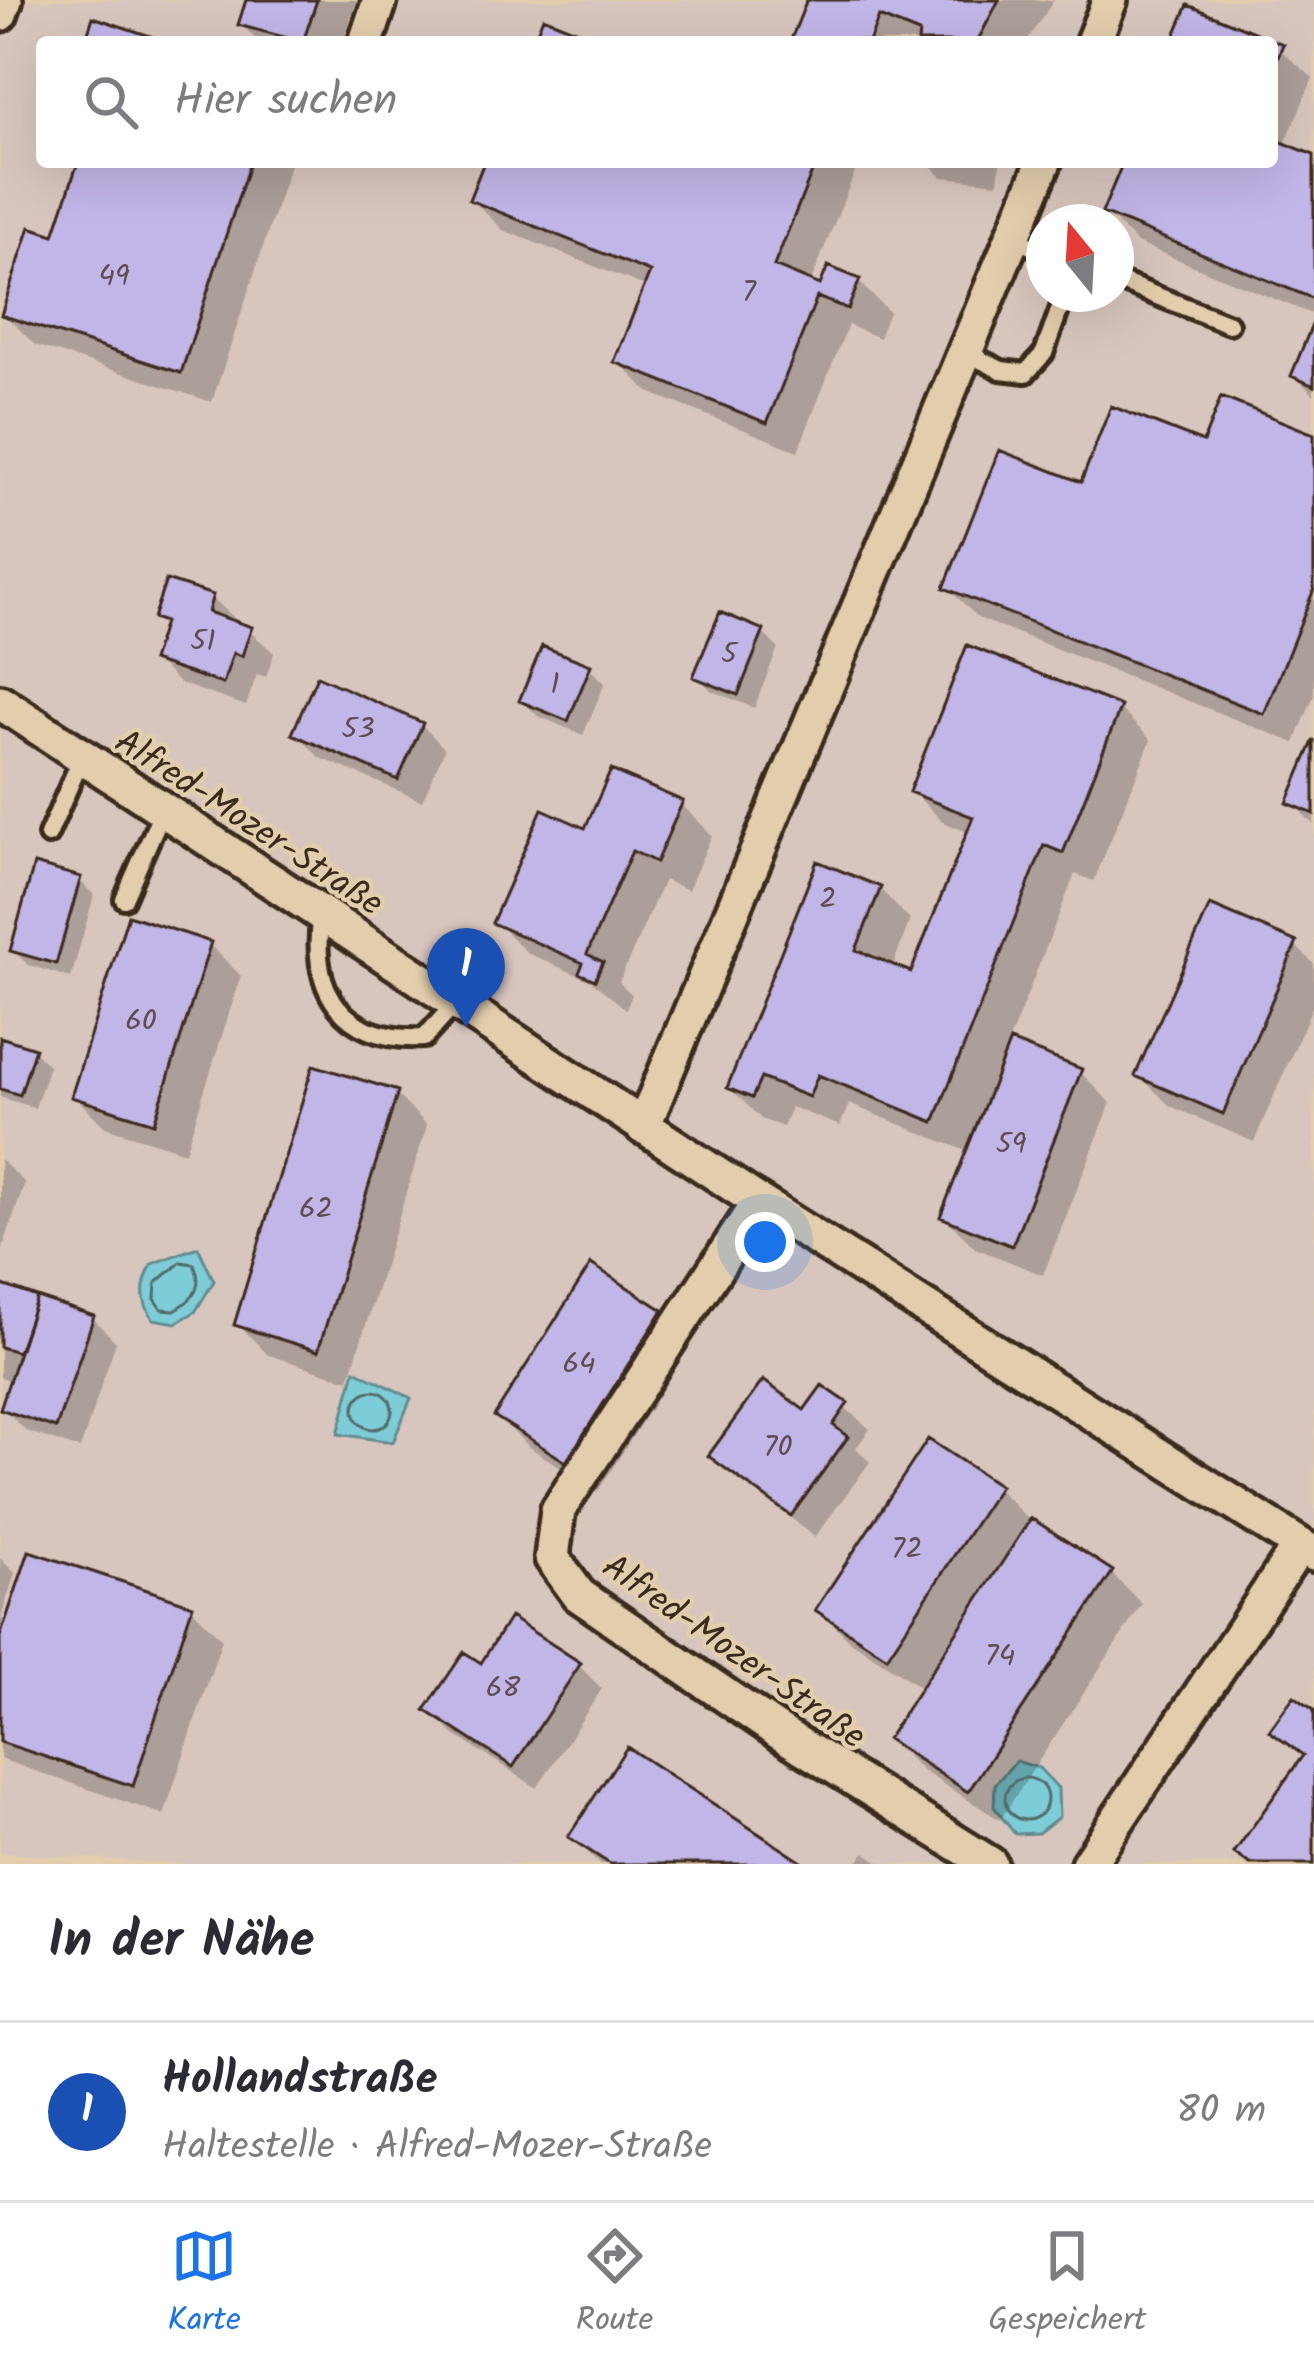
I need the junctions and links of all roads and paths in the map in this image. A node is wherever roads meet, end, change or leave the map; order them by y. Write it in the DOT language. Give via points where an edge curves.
graph roads {
  1 [pos="5,0"];
  2 [pos="380,0"];
  3 [pos="1110,0"];
  4 [pos="0,14"];
  5 [pos="368,36"];
  6 [pos="1095,36"];
  7 [pos="1043,168"];
  8 [pos="1036,204"];
  9 [pos="1026,250"];
  10 [pos="1134,287"];
  11 [pos="1058,312"];
  12 [pos="1229,323"];
  13 [pos="967,353"];
  14 [pos="0,702"];
  15 [pos="82,757"];
  16 [pos="163,810"];
  17 [pos="48,835"];
  18 [pos="124,899"];
  19 [pos="321,915"];
  20 [pos="456,1004"];
  21 [pos="643,1127"];
  22 [pos="758,1202"];
  23 [pos="1309,1542"];
  24 [pos="990,1864"];
  25 [pos="1088,1864"];
  1 -- 4 [label="street"];
  2 -- 5 [label="street"];
  3 -- 6 [label="street"];
  7 -- 8 [label="street"];
  9 -- 13 [label="street"];
  10 -- 12 [label="lane"];
  11 -- 13 [label="lane" via="1025,373"];
  13 -- 21 [label="street"];
  14 -- 15 [label="street, Alfred-Mozer-Straße"];
  15 -- 16 [label="street, Alfred-Mozer-Straße"];
  15 -- 17 [label="lane"];
  16 -- 18 [label="lane"];
  16 -- 19 [label="street, Alfred-Mozer-Straße"];
  19 -- 20 [label="street, Alfred-Mozer-Straße"];
  19 -- 20 [label="lane" via="319,980 346,1018 395,1039 424,1038"];
  20 -- 21 [label="street, Alfred-Mozer-Straße"];
  21 -- 22 [label="street, Alfred-Mozer-Straße"];
  22 -- 23 [label="street, Alfred-Mozer-Straße"];
  22 -- 24 [label="street, Alfred-Mozer-Straße" via="558,1510 552,1558 579,1595"];
  23 -- 25 [label="street, Alfred-Mozer-Straße"];
}
